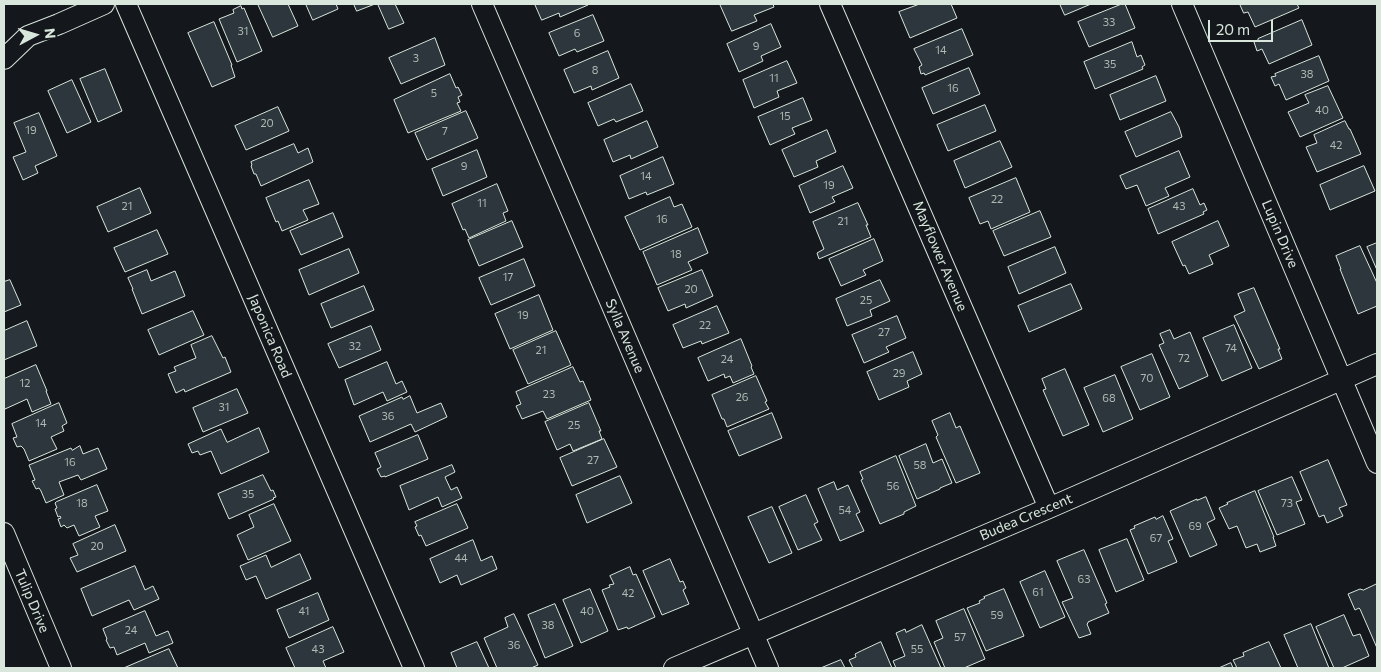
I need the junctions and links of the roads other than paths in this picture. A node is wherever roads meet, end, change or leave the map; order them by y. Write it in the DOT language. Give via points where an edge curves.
graph roads {
  1 [pos="104,4"];
  2 [pos="126,4"];
  3 [pos="482,4"];
  4 [pos="830,4"];
  5 [pos="1182,4"];
  6 [pos="4,59"];
  7 [pos="1377,364"];
  8 [pos="1342,379"];
  9 [pos="1377,463"];
  10 [pos="1049,508"];
  11 [pos="4,533"];
  12 [pos="753,634"];
  13 [pos="61,668"];
  14 [pos="414,668"];
  15 [pos="674,668"];
  16 [pos="768,668"];
  1 -- 6 [label="street" via="28,36"];
  2 -- 14 [label="street, Japonica Road"];
  3 -- 12 [label="street, Sylla Avenue"];
  4 -- 10 [label="street, Mayflower Avenue"];
  5 -- 8 [label="street, Lupin Drive"];
  7 -- 8 [label="street, Budea Crescent"];
  8 -- 9 [label="street, Lupin Drive"];
  8 -- 10 [label="street, Budea Crescent"];
  10 -- 12 [label="street, Budea Crescent"];
  11 -- 13 [label="street, Tulip Drive"];
  12 -- 15 [label="street, Budea Crescent"];
  12 -- 16 [label="street, Sylla Avenue"];
}
